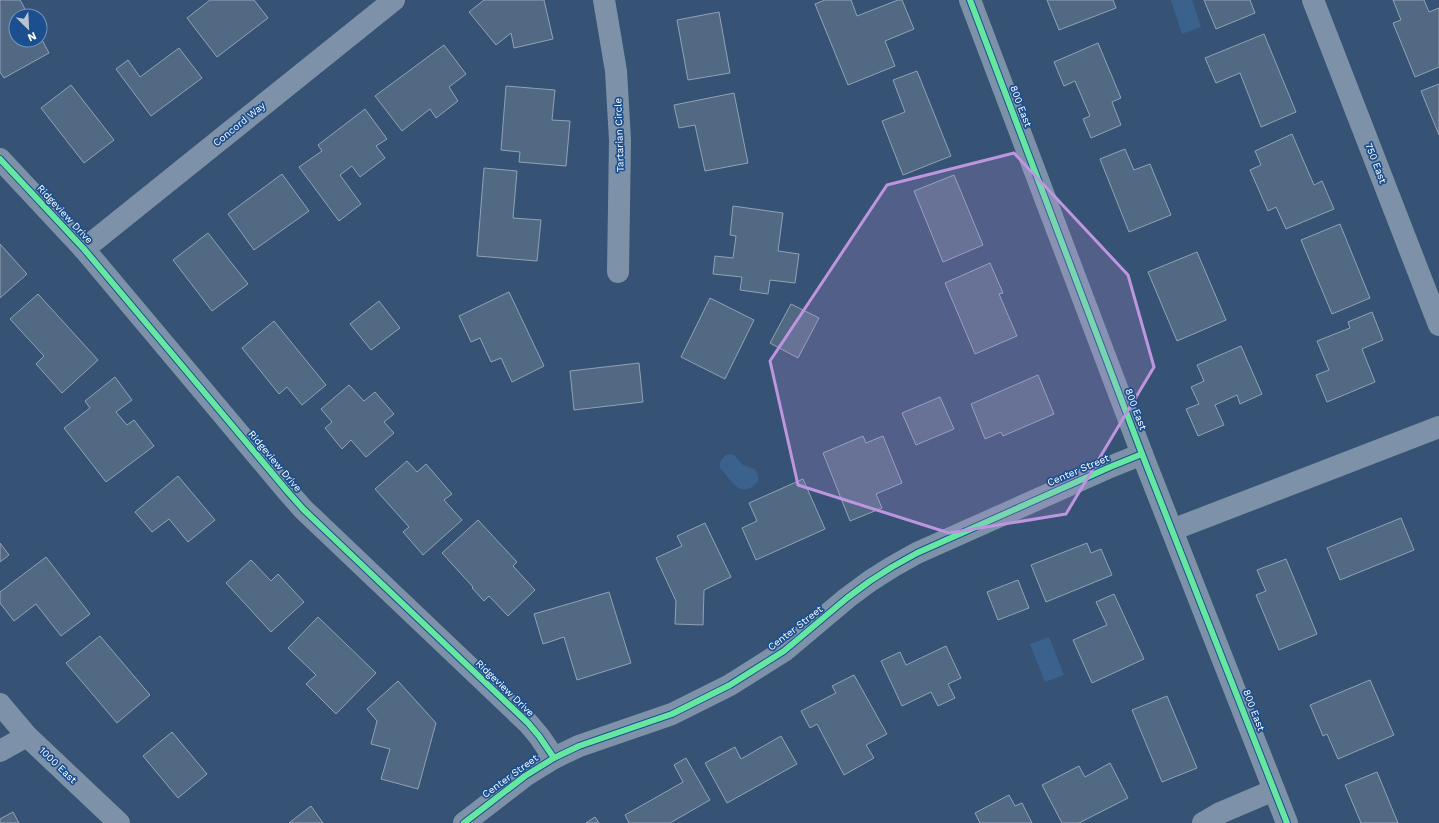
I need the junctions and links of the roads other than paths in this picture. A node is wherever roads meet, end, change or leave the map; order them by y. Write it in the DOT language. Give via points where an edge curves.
graph roads {
  1 [pos="394,0"];
  2 [pos="604,0"];
  3 [pos="970,0"];
  4 [pos="1313,0"];
  5 [pos="0,159"];
  6 [pos="84,248"];
  7 [pos="618,272"];
  8 [pos="1439,325"];
  9 [pos="1439,427"];
  10 [pos="1142,454"];
  11 [pos="1172,530"];
  12 [pos="0,704"];
  13 [pos="27,736"];
  14 [pos="0,751"];
  15 [pos="554,758"];
  16 [pos="1274,790"];
  17 [pos="119,823"];
  18 [pos="464,823"];
  19 [pos="1203,823"];
  20 [pos="1287,823"];
  1 -- 6 [label="street, Concord Way"];
  2 -- 7 [label="street, Tartarian Circle" via="616,71 620,140"];
  3 -- 10 [label="street, 800 East"];
  4 -- 8 [label="street, 750 East"];
  5 -- 6 [label="street, Ridgeview Drive"];
  6 -- 15 [label="street, Ridgeview Drive" via="303,509 528,723"];
  9 -- 11 [label="street"];
  10 -- 11 [label="street, 800 East"];
  10 -- 15 [label="street, Center Street" via="936,544 892,567 847,598 784,651 701,700 672,714 579,746"];
  11 -- 16 [label="street, 800 East"];
  12 -- 13 [label="street, 1000 East"];
  13 -- 14 [label="street"];
  13 -- 17 [label="street, 1000 East"];
  15 -- 18 [label="street, Center Street"];
  16 -- 19 [label="street"];
  16 -- 20 [label="street, 800 East"];
}
